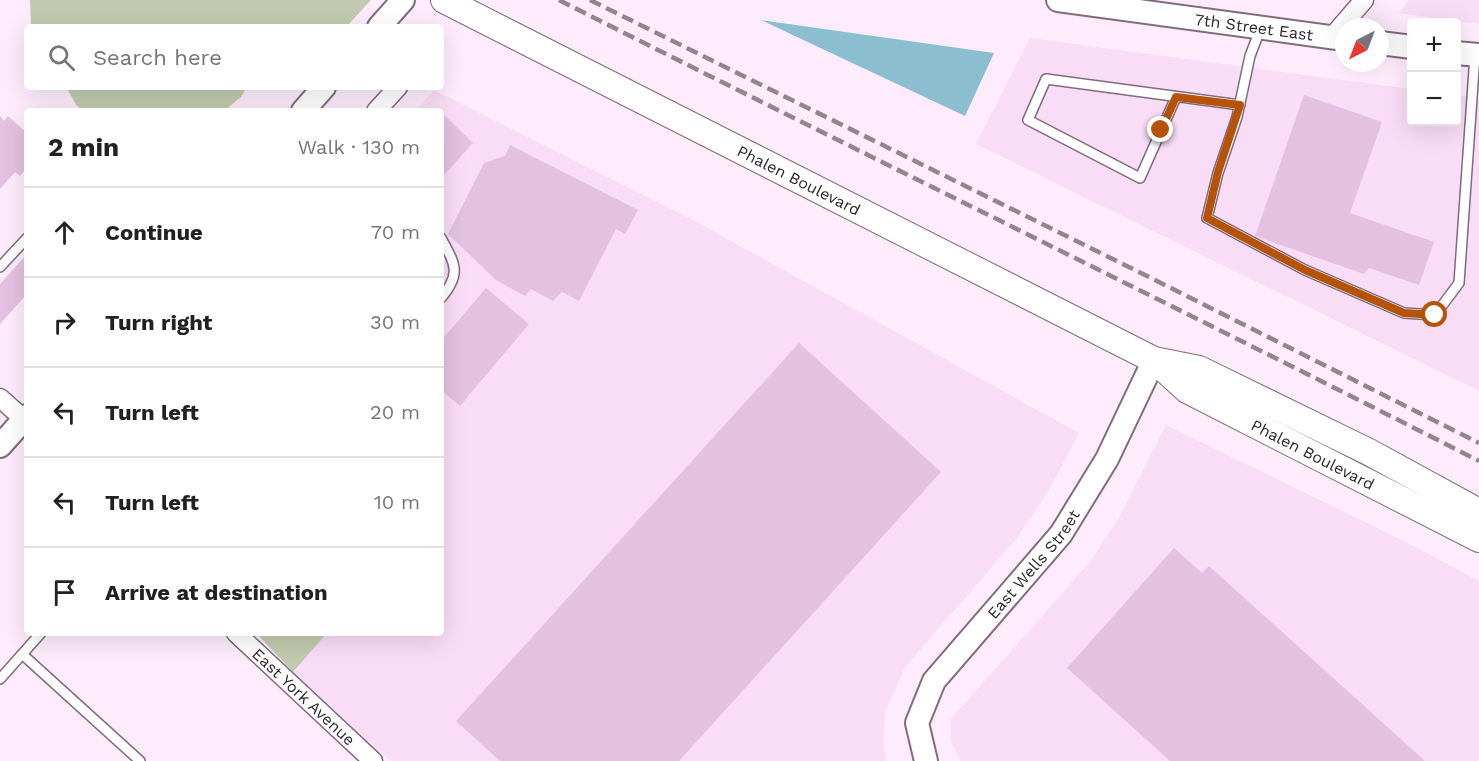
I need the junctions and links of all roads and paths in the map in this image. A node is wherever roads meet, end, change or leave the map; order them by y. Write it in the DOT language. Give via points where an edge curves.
graph roads {
  1 [pos="403,0"];
  2 [pos="444,0"];
  3 [pos="1058,0"];
  4 [pos="1364,0"];
  5 [pos="1148,6"];
  6 [pos="1352,18"];
  7 [pos="382,24"];
  8 [pos="1261,27"];
  9 [pos="1335,38"];
  10 [pos="1389,44"];
  11 [pos="1407,46"];
  12 [pos="1470,54"];
  13 [pos="321,90"];
  14 [pos="395,90"];
  15 [pos="1176,97"];
  16 [pos="1240,105"];
  17 [pos="306,108"];
  18 [pos="379,108"];
  19 [pos="24,241"];
  20 [pos="444,244"];
  21 [pos="0,267"];
  22 [pos="444,294"];
  23 [pos="1154,360"];
  24 [pos="0,398"];
  25 [pos="24,417"];
  26 [pos="24,421"];
  27 [pos="0,446"];
  28 [pos="1479,512"];
  29 [pos="1479,539"];
  30 [pos="38,636"];
  31 [pos="239,636"];
  32 [pos="22,654"];
  33 [pos="0,679"];
  34 [pos="140,761"];
  35 [pos="373,761"];
  36 [pos="926,761"];
  1 -- 7 [label="street"];
  2 -- 23 [label="main road, Phalen Boulevard"];
  3 -- 5 [label="street, 7th Street East"];
  4 -- 6 [label="street"];
  5 -- 8 [label="street, 7th Street East"];
  8 -- 9 [label="street, 7th Street East"];
  8 -- 16 [label="lane" via="1250,56"];
  10 -- 11 [label="street"];
  12 -- 16 [label="lane" via="1459,283 1435,315 1404,313 1305,270 1207,218"];
  13 -- 17 [label="street"];
  14 -- 18 [label="street"];
  15 -- 15 [label="lane" via="1046,79 1028,120 1140,178"];
  15 -- 16 [label="lane"];
  19 -- 21 [label="lane"];
  20 -- 22 [label="lane" via="454,264 453,284"];
  23 -- 28 [label="main road, Phalen Boulevard" via="1199,369 1369,452"];
  23 -- 29 [label="main road, Phalen Boulevard" via="1187,390"];
  23 -- 36 [label="street, East Wells Street" via="1107,459 1061,534 934,681 917,723"];
  24 -- 25 [label="street"];
  26 -- 27 [label="street"];
  30 -- 32 [label="lane"];
  31 -- 35 [label="street, East York Avenue"];
  32 -- 33 [label="lane"];
  32 -- 34 [label="lane"];
}
